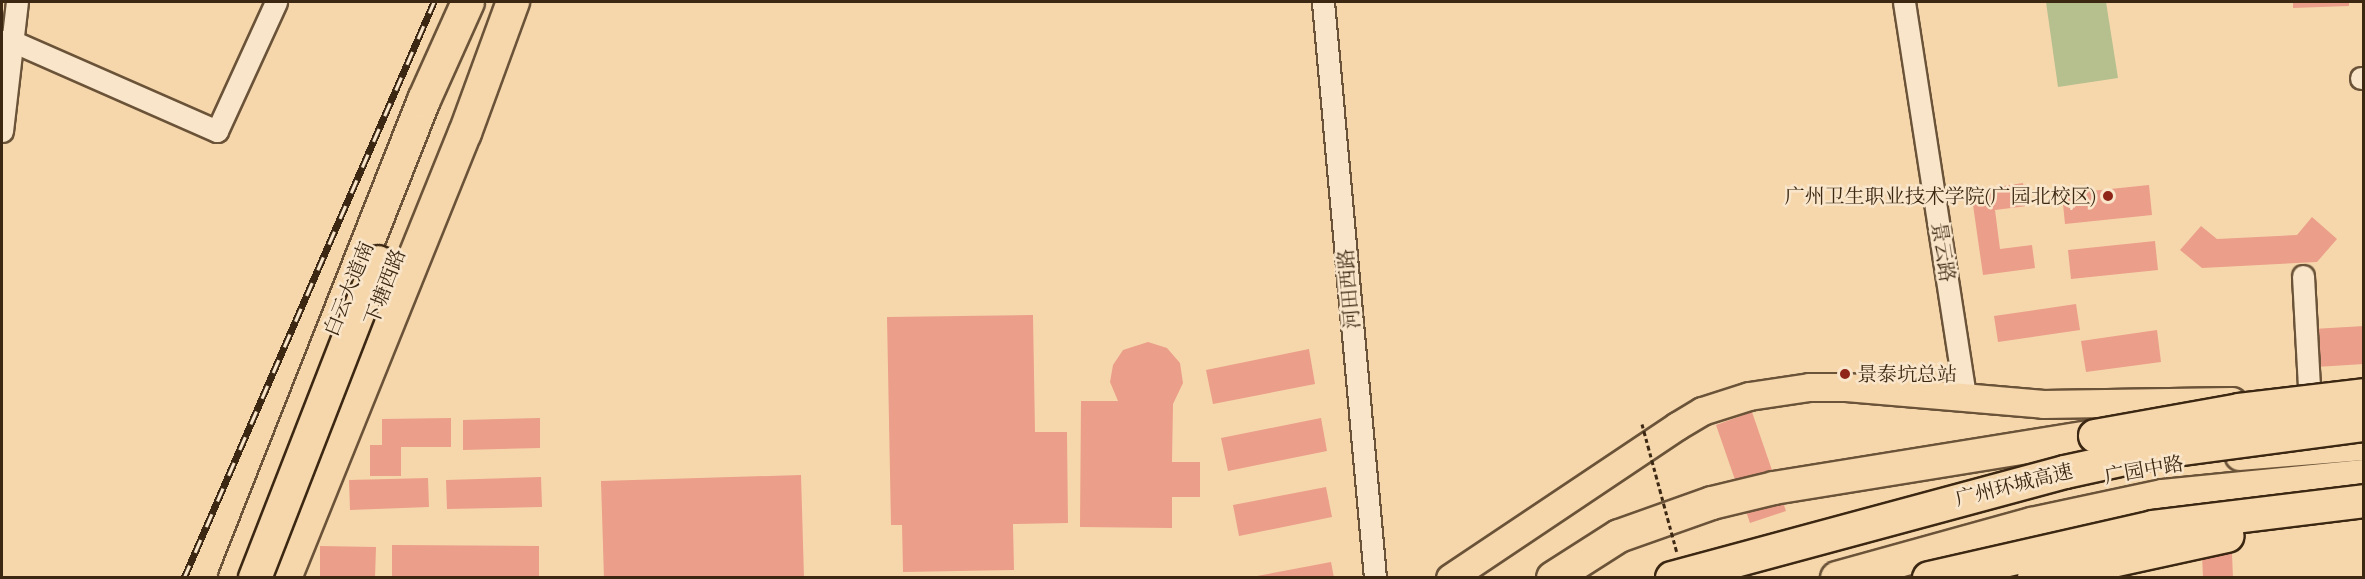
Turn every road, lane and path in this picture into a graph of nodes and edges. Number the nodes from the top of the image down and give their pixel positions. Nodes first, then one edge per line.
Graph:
1 (17, 2) edge
2 (276, 2) edge
3 (468, 2) edge
4 (478, 2) edge
5 (508, 2) edge
6 (513, 2) edge
7 (1323, 2) edge
8 (1904, 2) edge
9 (7, 41) edge
10 (2, 130) edge
11 (385, 265) junction
12 (2303, 276) dead end
13 (2364, 395) edge
14 (1965, 396) junction
15 (2310, 404) junction
16 (1642, 424) dead end
17 (2357, 424) edge
18 (2364, 446) edge
19 (2364, 476) edge
20 (2364, 483) edge
21 (2163, 496) junction
22 (2364, 501) edge
23 (1980, 505) junction
24 (2364, 510) edge
25 (2324, 513) junction
26 (2245, 523) junction
27 (2032, 524) junction
28 (1675, 567) edge
29 (2040, 571) edge
30 (235, 578) edge
31 (255, 578) edge
32 (273, 578) edge
33 (285, 578) edge
34 (1375, 578) edge
35 (1450, 578) edge
36 (1553, 578) edge
37 (1720, 578) edge
38 (1837, 578) edge
39 (1929, 578) edge
40 (1963, 578) edge

1 - 9 street
2 - 9 street
3 - 30 highway, 白云大道南
4 - 11 highway, 下塘西路
5 - 11 highway, 下塘西路
6 - 33 highway
7 - 34 street, 河田西路
8 - 14 street, 景云路
9 - 10 street
11 - 31 highway, 下塘西路, bridge
11 - 32 highway, 下塘西路
12 - 15 street
13 - 36 highway, bridge
14 - 15 main road
14 - 35 main road
15 - 17 main road
16 - 28 path, bridge
17 - 23 highway
17 - 28 highway, 广州环城高速, bridge
18 - 23 main road, 广园中路
19 - 21 highway, 广园中路
20 - 25 main road
21 - 26 main road
21 - 27 highway, 广园中路
22 - 39 highway, bridge
23 - 37 highway, 广园中路
24 - 25 main road
24 - 29 highway, bridge
25 - 26 main road
26 - 29 main road
27 - 29 street
27 - 38 highway, 广园中路
29 - 40 main road

